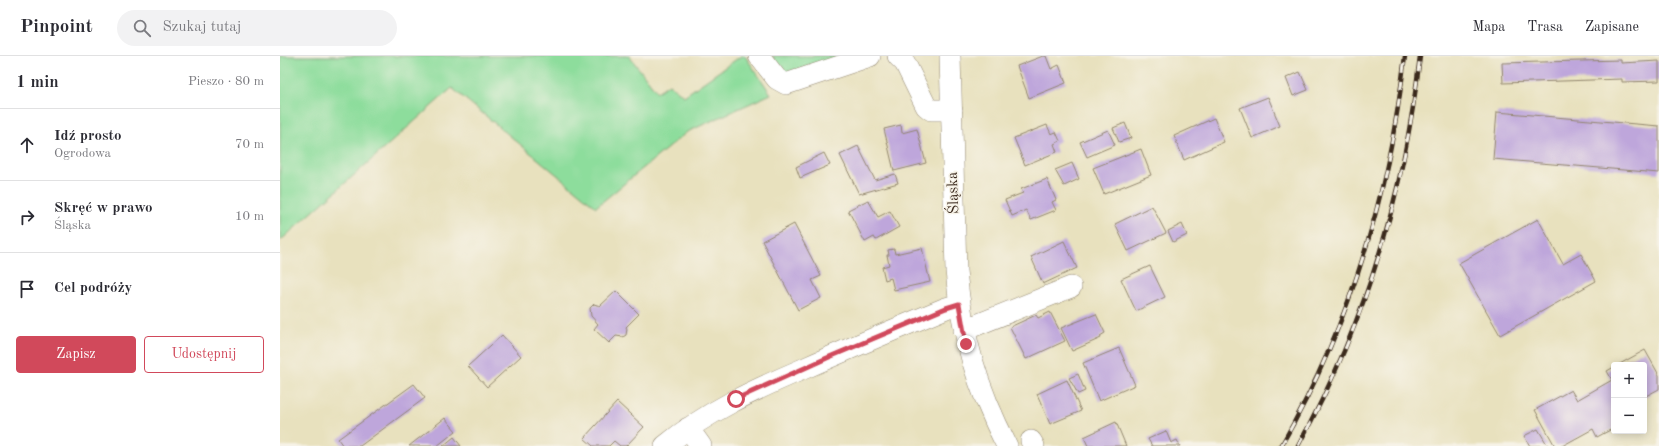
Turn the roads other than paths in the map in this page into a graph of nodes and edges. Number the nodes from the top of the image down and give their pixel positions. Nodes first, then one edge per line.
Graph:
1 (759, 56) edge
2 (870, 56) edge
3 (898, 56) edge
4 (950, 56) edge
5 (952, 110) junction
6 (1071, 287) dead end
7 (959, 304) junction
8 (964, 330) junction
9 (688, 428) junction
10 (665, 446) edge
11 (701, 446) edge
12 (1007, 446) edge

1 - 2 street
3 - 5 street
4 - 5 street, Śląska
5 - 7 street, Śląska
6 - 8 street
7 - 8 street, Śląska
7 - 9 street
8 - 12 street, Śląska
9 - 10 street
9 - 11 street

